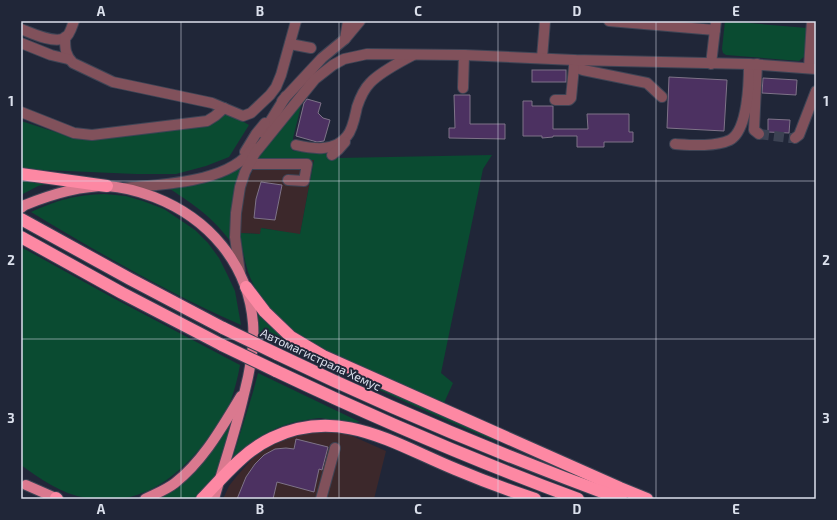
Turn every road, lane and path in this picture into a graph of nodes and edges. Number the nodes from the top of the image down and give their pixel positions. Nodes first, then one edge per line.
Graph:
1 (74, 21) edge
2 (296, 21) edge
3 (348, 21) edge
4 (360, 21) edge
5 (545, 21) edge
6 (609, 21) edge
7 (812, 21) edge
8 (715, 25) edge
9 (21, 28) edge
10 (65, 37) junction
11 (345, 39) junction
12 (21, 43) edge
13 (290, 44) junction
14 (311, 48) dead end
15 (413, 55) junction
16 (464, 55) junction
17 (542, 58) junction
18 (68, 59) junction
19 (574, 63) junction
20 (711, 64) junction
21 (753, 64) junction
22 (812, 68) edge
23 (463, 88) dead end
24 (816, 91) edge
25 (662, 97) dead end
26 (555, 100) dead end
27 (224, 108) junction
28 (21, 112) edge
29 (759, 134) dead end
30 (348, 135) junction
31 (795, 138) dead end
32 (675, 144) dead end
33 (296, 145) dead end
34 (332, 154) dead end
35 (249, 164) junction
36 (21, 174) edge
37 (288, 180) dead end
38 (107, 186) junction
39 (124, 188) junction
40 (22, 207) edge
41 (21, 219) edge
42 (23, 238) edge
43 (240, 273) junction
44 (246, 287) junction
45 (246, 388) junction
46 (335, 448) dead end
47 (219, 481) junction
48 (24, 483) edge
49 (54, 499) edge
50 (145, 499) edge
51 (202, 499) edge
52 (214, 499) edge
53 (321, 499) edge
54 (535, 499) edge
55 (578, 499) edge
56 (620, 499) edge
57 (647, 499) edge

1 - 10 street
2 - 13 street
3 - 11 street
4 - 11 street
5 - 17 street
6 - 8 street
7 - 22 street
8 - 20 street
9 - 10 street
10 - 18 street
11 - 39 street
12 - 18 street
13 - 14 street
13 - 27 street
15 - 16 street
15 - 30 street
15 - 35 street
16 - 17 street
16 - 23 street
17 - 19 street
18 - 27 street
19 - 20 street
19 - 25 street
19 - 26 street
20 - 21 street
21 - 22 street
21 - 29 street
21 - 32 street
24 - 31 street
27 - 28 street
30 - 33 street
30 - 34 street
35 - 37 street
35 - 43 street
36 - 38 highway
38 - 39 main road
38 - 40 main road
39 - 43 main road
41 - 56 highway, Автомагистрала Хемус, bridge
42 - 55 highway, bridge
43 - 44 main road
44 - 45 main road
44 - 57 highway
45 - 47 main road
45 - 50 main road
46 - 53 street
47 - 51 highway
47 - 52 main road
47 - 54 highway
48 - 49 main road

